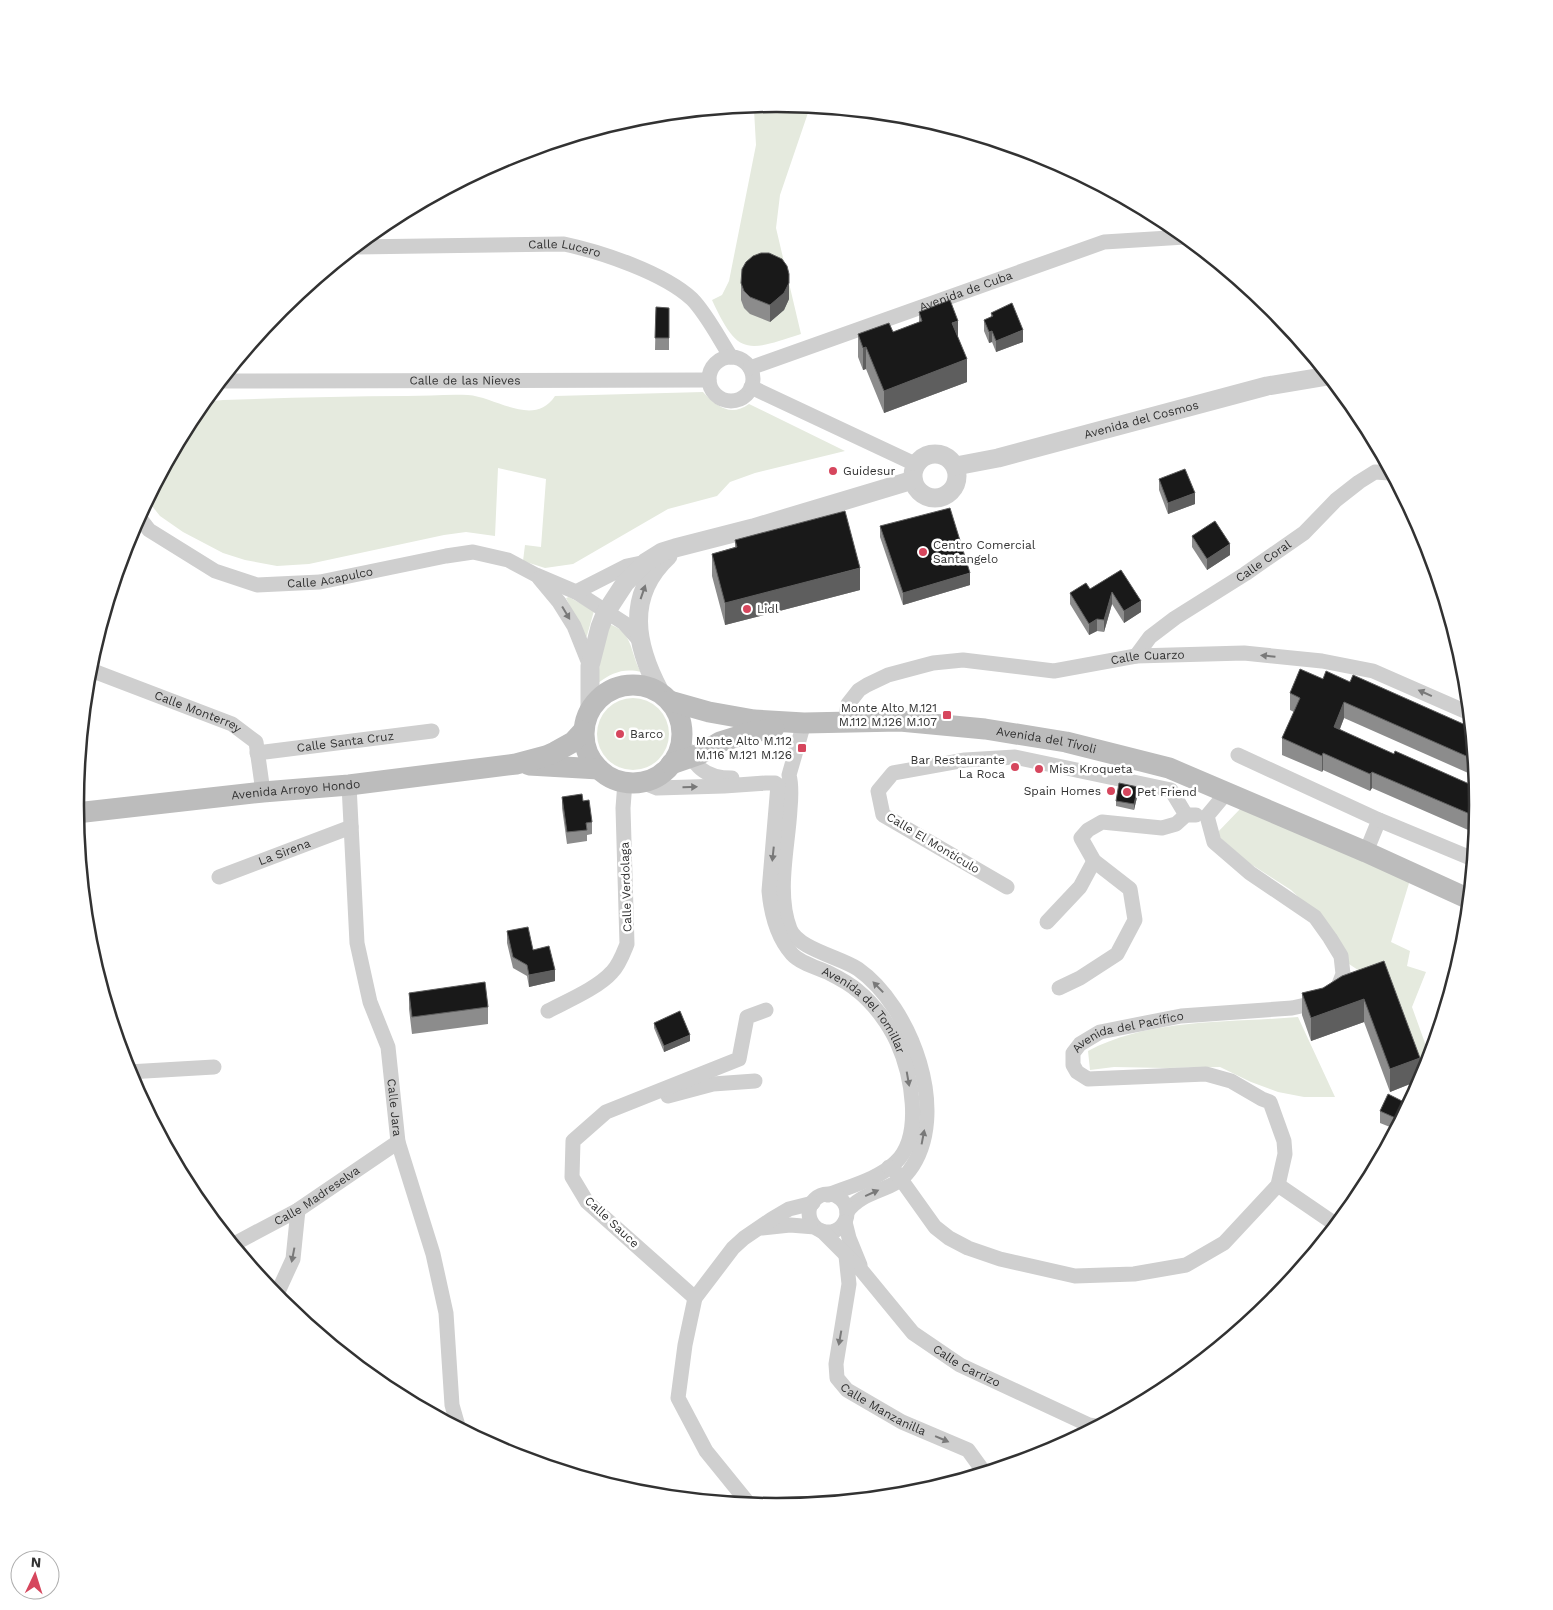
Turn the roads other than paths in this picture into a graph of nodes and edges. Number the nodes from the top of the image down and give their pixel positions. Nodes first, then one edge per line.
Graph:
1 (1173, 238) edge
2 (367, 247) edge
3 (731, 357) junction
4 (750, 368) junction
5 (1321, 377) edge
6 (709, 380) junction
7 (229, 381) edge
8 (751, 387) junction
9 (956, 466) junction
10 (915, 473) junction
11 (1383, 473) edge
12 (144, 523) edge
13 (694, 545) junction
14 (646, 562) junction
15 (536, 575) junction
16 (576, 592) junction
17 (606, 612) junction
18 (640, 640) junction
19 (1136, 656) junction
20 (590, 666) junction
21 (97, 672) edge
22 (665, 696) junction
23 (590, 708) junction
24 (1462, 710) edge
25 (845, 721) junction
26 (804, 723) junction
27 (432, 730) dead end
28 (583, 731) junction
29 (258, 753) junction
30 (681, 755) junction
31 (1238, 755) dead end
32 (516, 764) junction
33 (598, 769) junction
34 (789, 775) junction
35 (634, 782) junction
36 (349, 785) junction
37 (263, 792) junction
38 (1227, 792) junction
39 (84, 811) edge
40 (1186, 815) junction
41 (1207, 816) junction
42 (1379, 820) junction
43 (351, 827) junction
44 (1366, 852) junction
45 (1467, 857) edge
46 (1094, 861) junction
47 (219, 877) dead end
48 (1007, 887) dead end
49 (1463, 896) edge
50 (1047, 922) dead end
51 (1059, 988) dead end
52 (766, 1010) dead end
53 (548, 1011) dead end
54 (214, 1067) dead end
55 (137, 1071) edge
56 (755, 1081) dead end
57 (606, 1112) junction
58 (398, 1142) junction
59 (889, 1168) junction
60 (901, 1179) junction
61 (1278, 1185) junction
62 (828, 1194) junction
63 (813, 1203) junction
64 (298, 1210) junction
65 (846, 1217) junction
66 (1330, 1221) edge
67 (760, 1228) junction
68 (819, 1229) junction
69 (239, 1241) edge
70 (846, 1256) junction
71 (862, 1271) junction
72 (280, 1287) edge
73 (877, 1289) junction
74 (695, 1298) junction
75 (847, 1302) junction
76 (456, 1419) edge
77 (1087, 1424) edge
78 (980, 1467) edge
79 (743, 1497) edge

1 - 4 street, Avenida de Cuba
2 - 3 street, Calle Lucero
3 - 4 street
3 - 6 street
4 - 8 street
5 - 9 street, Avenida del Cosmos
6 - 7 street, Calle de las Nieves
6 - 8 street
8 - 10 street
9 - 10 street
9 - 10 street
10 - 13 street
11 - 19 street, Calle Coral
12 - 15 street, Calle Acapulco
13 - 14 street
18 -> 13 street
14 - 16 street
14 - 17 street
15 - 16 street, Calle Acapulco
15 -> 20 street
16 - 17 street, Calle Acapulco
17 - 18 street, Calle Acapulco
17 - 20 street
18 - 22 street
24 -> 19 street, Calle Cuarzo
19 - 25 street, Calle Cuarzo
20 - 23 street
21 - 29 street, Calle Monterrey
22 - 23 main road
22 - 26 main road, Avenida del Tívoli
22 - 30 main road
23 - 28 main road
25 - 26 main road, Avenida del Tívoli
25 - 38 main road, Avenida del Tívoli
26 - 30 main road, Avenida del Tívoli
26 - 34 street
27 - 29 street, Calle Santa Cruz
28 - 32 main road, Avenida Arroyo Hondo
28 - 33 main road
29 - 37 street, Calle Monterrey
30 - 34 street
30 - 35 main road
31 - 42 street
32 - 33 main road, Avenida Arroyo Hondo
32 - 36 main road, Avenida Arroyo Hondo
33 - 35 main road
60 -> 34 street
35 - 53 street, Calle Verdolaga
35 -> 59 street, Avenida del Tomillar
36 - 37 main road, Avenida Arroyo Hondo
36 - 43 street, Calle Jara
37 - 39 main road, Avenida Arroyo Hondo
38 - 41 street
38 - 44 main road, Avenida del Tívoli
40 - 41 street
40 - 46 street
40 - 48 street, Calle El Montículo
41 - 61 street, Avenida del Pacífico
42 - 44 street
42 - 45 street
43 - 47 street, La Sirena
43 - 58 street, Calle Jara
44 - 49 main road, Avenida del Tívoli
46 - 50 street
46 - 51 street
52 - 57 street, Calle Sauce
54 - 55 street
56 - 57 street, Calle Sauce
57 - 74 street, Calle Sauce
58 - 64 street, Calle Madreselva
58 - 76 street, Calle Jara
59 - 60 street
59 - 62 street, Avenida del Tomillar
60 - 61 street
65 -> 60 street
61 - 66 street
62 - 63 street
62 - 65 street
63 - 67 street
63 - 68 street
64 - 69 street, Calle Madreselva
64 -> 72 street
65 - 68 street
65 - 71 street
67 - 68 street
67 - 74 street
68 - 70 street
70 - 71 street
70 - 75 street, Calle Manzanilla
71 - 73 street, Calle Carrizo
73 - 75 street
73 - 77 street, Calle Carrizo
74 - 79 street
75 -> 78 street, Calle Manzanilla

